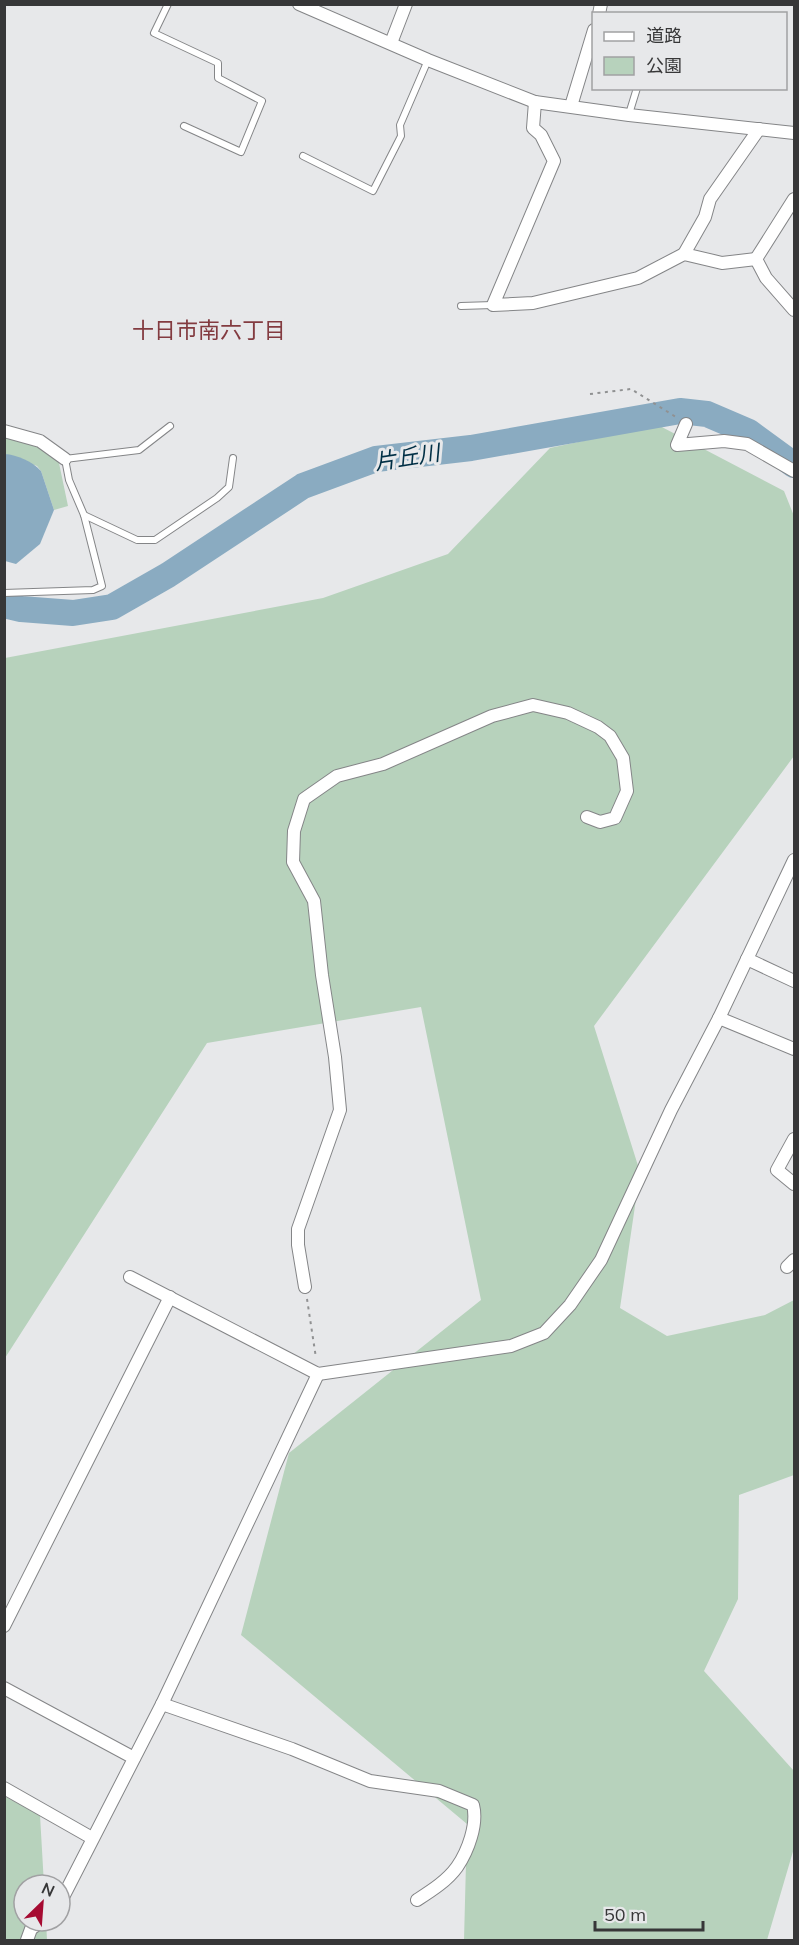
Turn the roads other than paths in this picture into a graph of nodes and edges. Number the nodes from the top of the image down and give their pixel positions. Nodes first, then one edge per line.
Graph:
1 (168, 4) edge
2 (299, 4) edge
3 (406, 4) edge
4 (592, 37) edge
5 (391, 44) junction
6 (428, 60) junction
7 (636, 90) edge
8 (534, 102) junction
9 (571, 106) junction
10 (629, 115) junction
11 (184, 126) dead end
12 (759, 129) junction
13 (795, 133) edge
14 (303, 156) dead end
15 (794, 203) edge
16 (684, 254) junction
17 (756, 259) junction
18 (493, 305) junction
19 (460, 306) dead end
20 (795, 310) edge
21 (686, 424) road end
22 (170, 426) dead end
23 (4, 431) edge
24 (233, 458) dead end
25 (64, 459) junction
26 (795, 471) edge
27 (84, 515) junction
28 (4, 593) edge
29 (587, 817) dead end
30 (795, 860) edge
31 (747, 959) junction
32 (795, 981) edge
33 (719, 1018) junction
34 (795, 1049) edge
35 (795, 1139) edge
36 (795, 1184) edge
37 (130, 1277) dead end
38 (305, 1287) road end
39 (170, 1297) junction
40 (318, 1374) junction
41 (4, 1626) edge
42 (4, 1688) edge
43 (162, 1704) junction
44 (134, 1758) junction
45 (4, 1788) edge
46 (92, 1838) junction
47 (72, 1879) edge
48 (417, 1900) dead end

1 - 11 lane
2 - 5 street
3 - 5 street
4 - 9 street
5 - 6 street
6 - 8 street
6 - 14 lane
7 - 10 lane
8 - 9 street
8 - 18 street
9 - 10 street
10 - 12 street
12 - 13 street
12 - 16 street
15 - 17 street
16 - 17 street
16 - 18 street
17 - 20 street
18 - 19 lane
21 - 26 street
22 - 25 lane
23 - 25 street
24 - 27 lane
25 - 27 lane
27 - 28 lane
29 - 38 street
30 - 31 street
31 - 32 street
31 - 33 street
33 - 34 street
33 - 40 street
35 - 36 street
37 - 39 street
39 - 40 street
39 - 41 street
40 - 43 street
42 - 44 street
43 - 44 street
43 - 48 street
44 - 46 street
45 - 46 street
46 - 47 street

